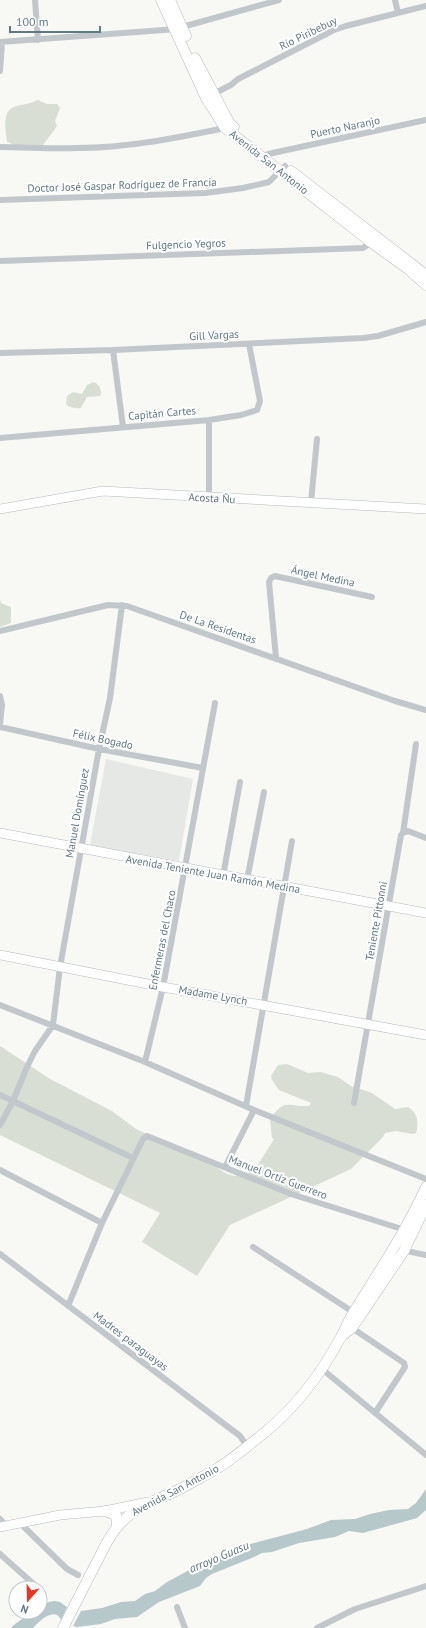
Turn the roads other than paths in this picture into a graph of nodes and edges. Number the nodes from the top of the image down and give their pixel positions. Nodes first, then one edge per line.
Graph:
1 (35, 0) edge
2 (161, 0) edge
3 (170, 0) edge
4 (279, 0) edge
5 (395, 0) edge
6 (426, 6) edge
7 (398, 13) junction
8 (178, 27) junction
9 (38, 40) junction
10 (1, 42) edge
11 (0, 72) edge
12 (210, 96) junction
13 (426, 120) edge
14 (225, 128) junction
15 (0, 147) edge
16 (268, 154) junction
17 (282, 169) junction
18 (0, 200) edge
19 (375, 240) junction
20 (0, 261) edge
21 (426, 275) edge
22 (426, 285) edge
23 (426, 322) edge
24 (249, 344) junction
25 (113, 350) junction
26 (0, 352) edge
27 (209, 420) junction
28 (123, 427) junction
29 (0, 438) edge
30 (317, 439) dead end
31 (209, 498) junction
32 (311, 502) junction
33 (0, 509) edge
34 (426, 509) edge
35 (372, 597) dead end
36 (122, 605) junction
37 (0, 631) edge
38 (276, 658) junction
39 (0, 696) edge
40 (215, 704) dead end
41 (426, 710) edge
42 (0, 725) edge
43 (416, 744) dead end
44 (99, 749) junction
45 (203, 768) junction
46 (240, 782) dead end
47 (264, 792) dead end
48 (0, 833) edge
49 (403, 833) junction
50 (426, 838) edge
51 (292, 841) dead end
52 (80, 849) junction
53 (186, 869) junction
54 (223, 876) junction
55 (247, 880) junction
56 (285, 887) junction
57 (389, 906) junction
58 (426, 913) edge
59 (0, 955) edge
60 (60, 966) junction
61 (163, 987) junction
62 (264, 1004) junction
63 (0, 1005) edge
64 (368, 1024) junction
65 (53, 1026) junction
66 (426, 1035) edge
67 (145, 1062) junction
68 (0, 1095) edge
69 (13, 1101) junction
70 (354, 1102) dead end
71 (246, 1106) junction
72 (254, 1110) junction
73 (0, 1125) edge
74 (133, 1158) junction
75 (225, 1167) junction
76 (0, 1170) edge
77 (426, 1179) edge
78 (426, 1187) edge
79 (426, 1205) edge
80 (102, 1223) junction
81 (405, 1230) junction
82 (253, 1247) dead end
83 (399, 1249) junction
84 (0, 1254) edge
85 (426, 1255) edge
86 (68, 1306) junction
87 (354, 1312) junction
88 (352, 1328) junction
89 (342, 1336) junction
90 (322, 1369) junction
91 (375, 1413) junction
92 (247, 1446) junction
93 (426, 1455) edge
94 (150, 1501) junction
95 (105, 1511) junction
96 (20, 1522) junction
97 (2, 1524) edge
98 (117, 1526) junction
99 (0, 1554) edge
100 (78, 1575) dead end
101 (29, 1580) edge
102 (426, 1586) edge
103 (177, 1607) dead end
104 (64, 1627) edge
105 (185, 1628) edge
106 (317, 1628) edge

1 - 9 street
2 - 8 main road, Avenida San Antonio
3 - 8 main road, Avenida San Antonio
4 - 8 street
5 - 7 street
6 - 7 street, Río Piribebuy
7 - 12 street, Río Piribebuy
8 - 9 street
8 - 12 main road, Avenida San Antonio
9 - 10 street
10 - 11 street
12 - 14 main road, Avenida San Antonio
12 - 16 main road, Avenida San Antonio
13 - 16 street, Puerto Naranjo
14 - 15 street
14 - 17 main road, Avenida San Antonio
16 - 17 main road, Avenida San Antonio
17 - 18 street, Doctor José Gaspar Rodríguez de Francia
17 - 19 main road, Avenida San Antonio
19 - 20 street, Fulgencio Yegros
19 - 21 main road, Avenida San Antonio
19 - 22 main road, Avenida San Antonio
23 - 24 street, Gill Vargas
24 - 25 street, Gill Vargas
24 - 27 street, Capitán Cartes
25 - 26 street, Gill Vargas
25 - 28 street
27 - 28 street, Capitán Cartes
27 - 31 street
28 - 29 street, Capitán Cartes
30 - 32 street
31 - 32 street, Acosta Ñu
31 - 33 street, Acosta Ñu
32 - 34 street, Acosta Ñu
35 - 38 street, Ángel Medina
36 - 37 street, De La Residentas
36 - 38 street, De La Residentas
36 - 44 street, Manuel Domínguez
38 - 41 street, De La Residentas
39 - 42 street
40 - 45 street, Enfermeras del Chaco
42 - 44 street, Félix Bogado
43 - 49 street, Teniente Pittonni
44 - 45 street, Félix Bogado
44 - 52 street, Manuel Domínguez
45 - 53 street, Enfermeras del Chaco
46 - 54 street
47 - 55 street
48 - 52 street, Avenida Teniente Juan Ramón Medina
49 - 50 street
49 - 57 street, Teniente Pittonni
51 - 56 street
52 - 53 street, Avenida Teniente Juan Ramón Medina
52 - 60 street, Manuel Domínguez
53 - 54 street, Avenida Teniente Juan Ramón Medina
53 - 61 street, Enfermeras del Chaco
54 - 55 street, Avenida Teniente Juan Ramón Medina
55 - 56 street, Avenida Teniente Juan Ramón Medina
56 - 57 street, Avenida Teniente Juan Ramón Medina
56 - 62 street
57 - 58 street, Avenida Teniente Juan Ramón Medina
57 - 64 street, Teniente Pittonni
59 - 60 street, Madame Lynch
60 - 61 street, Madame Lynch
60 - 65 street, Manuel Domínguez
61 - 62 street, Madame Lynch
61 - 67 street, Enfermeras del Chaco
62 - 64 street, Madame Lynch
62 - 71 street
63 - 65 street
64 - 66 street, Madame Lynch
64 - 70 street, Teniente Pittonni
65 - 67 street
65 - 69 street
67 - 71 street
68 - 69 street
69 - 73 street
69 - 74 street
71 - 72 street
72 - 75 street
72 - 77 street
74 - 75 street, Manuel Ortíz Guerrero
74 - 80 street
75 - 81 street, Manuel Ortíz Guerrero
76 - 80 street
78 - 81 main road, Avenida San Antonio
79 - 83 main road, Avenida San Antonio
80 - 86 street
81 - 83 main road, Avenida San Antonio
82 - 87 street
83 - 85 street
83 - 87 main road, Avenida San Antonio
83 - 88 main road, Avenida San Antonio
84 - 86 street, Madres paraguayas
86 - 92 street, Madres paraguayas
87 - 89 main road, Avenida San Antonio
88 - 89 main road, Avenida San Antonio
88 - 91 street
89 - 90 main road, Avenida San Antonio
90 - 91 street
90 - 92 main road, Avenida San Antonio
91 - 93 street
92 - 94 main road, Avenida San Antonio
94 - 95 street
94 - 98 main road, Avenida San Antonio
95 - 96 street
95 - 98 main road
96 - 97 street
96 - 100 street
98 - 104 main road, Avenida San Antonio
99 - 101 street
102 - 106 street
103 - 105 street

